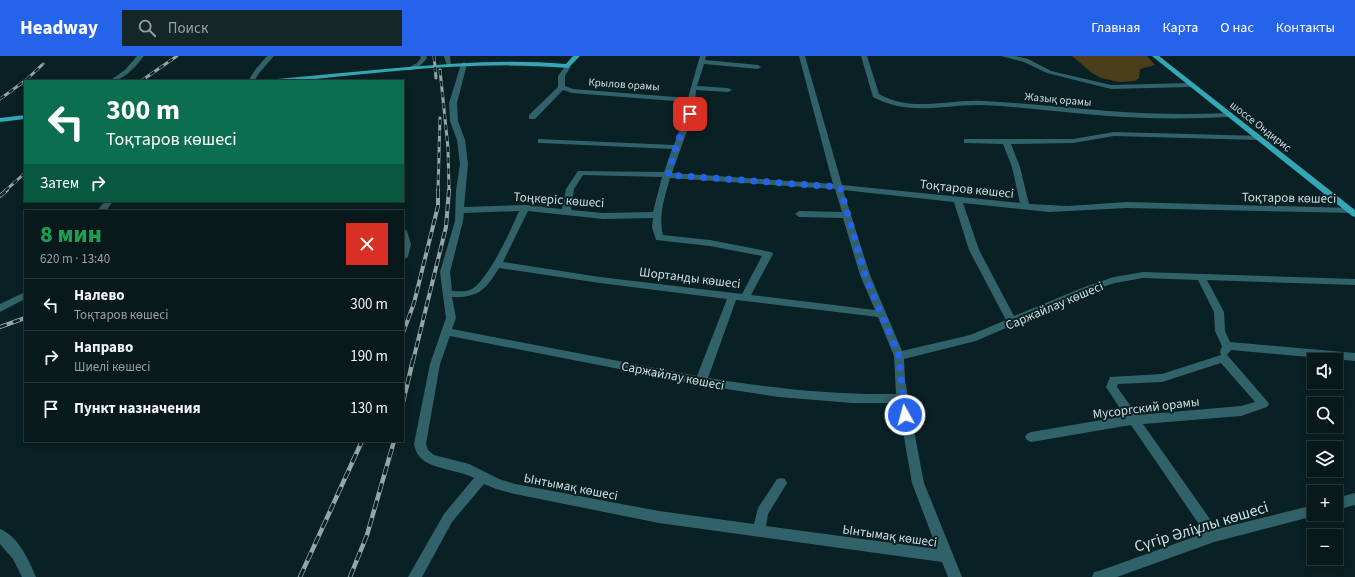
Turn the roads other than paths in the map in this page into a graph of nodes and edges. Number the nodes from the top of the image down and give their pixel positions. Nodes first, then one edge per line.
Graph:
1 (142, 56) edge
2 (272, 56) edge
3 (423, 56) edge
4 (447, 56) edge
5 (577, 56) edge
6 (802, 56) edge
7 (864, 56) edge
8 (1004, 56) edge
9 (1155, 56) edge
10 (702, 59) edge
11 (464, 64) junction
12 (449, 65) junction
13 (733, 65) junction
14 (568, 66) junction
15 (758, 67) dead end
16 (410, 69) junction
17 (730, 74) dead end
18 (114, 80) edge
19 (251, 80) edge
20 (286, 80) edge
21 (561, 84) junction
22 (1190, 85) junction
23 (695, 88) junction
24 (728, 90) dead end
25 (691, 100) junction
26 (1229, 115) junction
27 (24, 117) edge
28 (532, 117) dead end
29 (0, 120) edge
30 (1258, 138) junction
31 (541, 141) dead end
32 (967, 141) dead end
33 (1006, 142) junction
34 (676, 147) junction
35 (668, 175) junction
36 (840, 187) junction
37 (958, 200) junction
38 (108, 202) edge
39 (1025, 207) junction
40 (525, 208) junction
41 (102, 210) edge
42 (460, 210) junction
43 (566, 212) junction
44 (1353, 212) edge
45 (799, 214) dead end
46 (656, 215) junction
47 (848, 216) junction
48 (404, 235) edge
49 (404, 253) edge
50 (496, 264) junction
51 (1201, 277) junction
52 (1355, 282) edge
53 (447, 294) junction
54 (733, 295) junction
55 (24, 296) edge
56 (745, 297) junction
57 (0, 308) edge
58 (880, 314) junction
59 (1012, 322) junction
60 (446, 331) junction
61 (1226, 346) junction
62 (899, 356) junction
63 (1355, 357) edge
64 (1223, 358) junction
65 (701, 381) junction
66 (903, 398) junction
67 (1132, 420) junction
68 (1031, 437) dead end
69 (483, 476) junction
70 (781, 482) dead end
71 (1355, 499) edge
72 (1343, 502) edge
73 (1307, 513) edge
74 (759, 531) junction
75 (0, 535) edge
76 (1214, 536) junction
77 (946, 556) junction
78 (29, 577) edge
79 (415, 577) edge
80 (955, 577) edge
81 (1099, 577) edge

1 - 18 street
2 - 19 street
3 - 16 street
4 - 12 street
5 - 14 main road
6 - 36 street
7 - 26 street, Жазық орамы
8 - 22 street
9 - 22 main road, шоссе Ондирис
10 - 13 street
10 - 23 street
11 - 12 main road
11 - 14 main road
11 - 42 street, Ынтымақ көшесі
12 - 16 main road
13 - 15 street
13 - 17 street
14 - 21 street
16 - 20 main road
21 - 25 street, Крылов орамы
21 - 28 street
22 - 26 main road, шоссе Ондирис
23 - 24 street
23 - 25 street
25 - 34 street
26 - 30 main road, шоссе Ондирис
27 - 29 main road
30 - 33 street
30 - 44 main road, шоссе Ондирис
31 - 34 street
32 - 33 street
33 - 39 street
34 - 35 street
35 - 36 street, Тоқтаров көшесі
35 - 43 street, Тоқтаров көшесі
35 - 46 street
36 - 37 street, Тоқтаров көшесі
36 - 47 street
37 - 39 street, Тоқтаров көшесі
37 - 59 street
38 - 41 street
39 - 44 street, Тоқтаров көшесі
40 - 42 street, Тоңкерiс көшесі
40 - 43 street, Тоңкерiс көшесі
40 - 50 street
42 - 53 street, Ынтымақ көшесі
43 - 46 street, Тоңкерiс көшесі
45 - 47 street
46 - 56 street
47 - 58 street
48 - 49 street
50 - 53 street
50 - 54 street, Шортанды көшесі
51 - 52 street, Саржайлау көшесі
51 - 59 street, Саржайлау көшесі
51 - 61 street
53 - 60 street, Ынтымақ көшесі
54 - 56 street, Шортанды көшесі
54 - 65 street
55 - 57 street
56 - 58 street, Шортанды көшесі
58 - 62 street
59 - 62 street, Саржайлау көшесі
60 - 65 street, Саржайлау көшесі
60 - 69 street, Ынтымақ көшесі
61 - 63 street
61 - 64 street
62 - 66 street
64 - 67 street
64 - 67 street, Мусоргский орамы
65 - 66 street, Саржайлау көшесі
66 - 77 street
67 - 68 street, Мусоргский орамы
67 - 76 street
69 - 74 street, Ынтымақ көшесі
69 - 79 street
70 - 74 street
71 - 72 street
73 - 76 street, Сүгір Әліұлы көшесі
74 - 77 street, Ынтымақ көшесі
75 - 78 street
76 - 81 street, Сүгір Әліұлы көшесі
77 - 80 street

